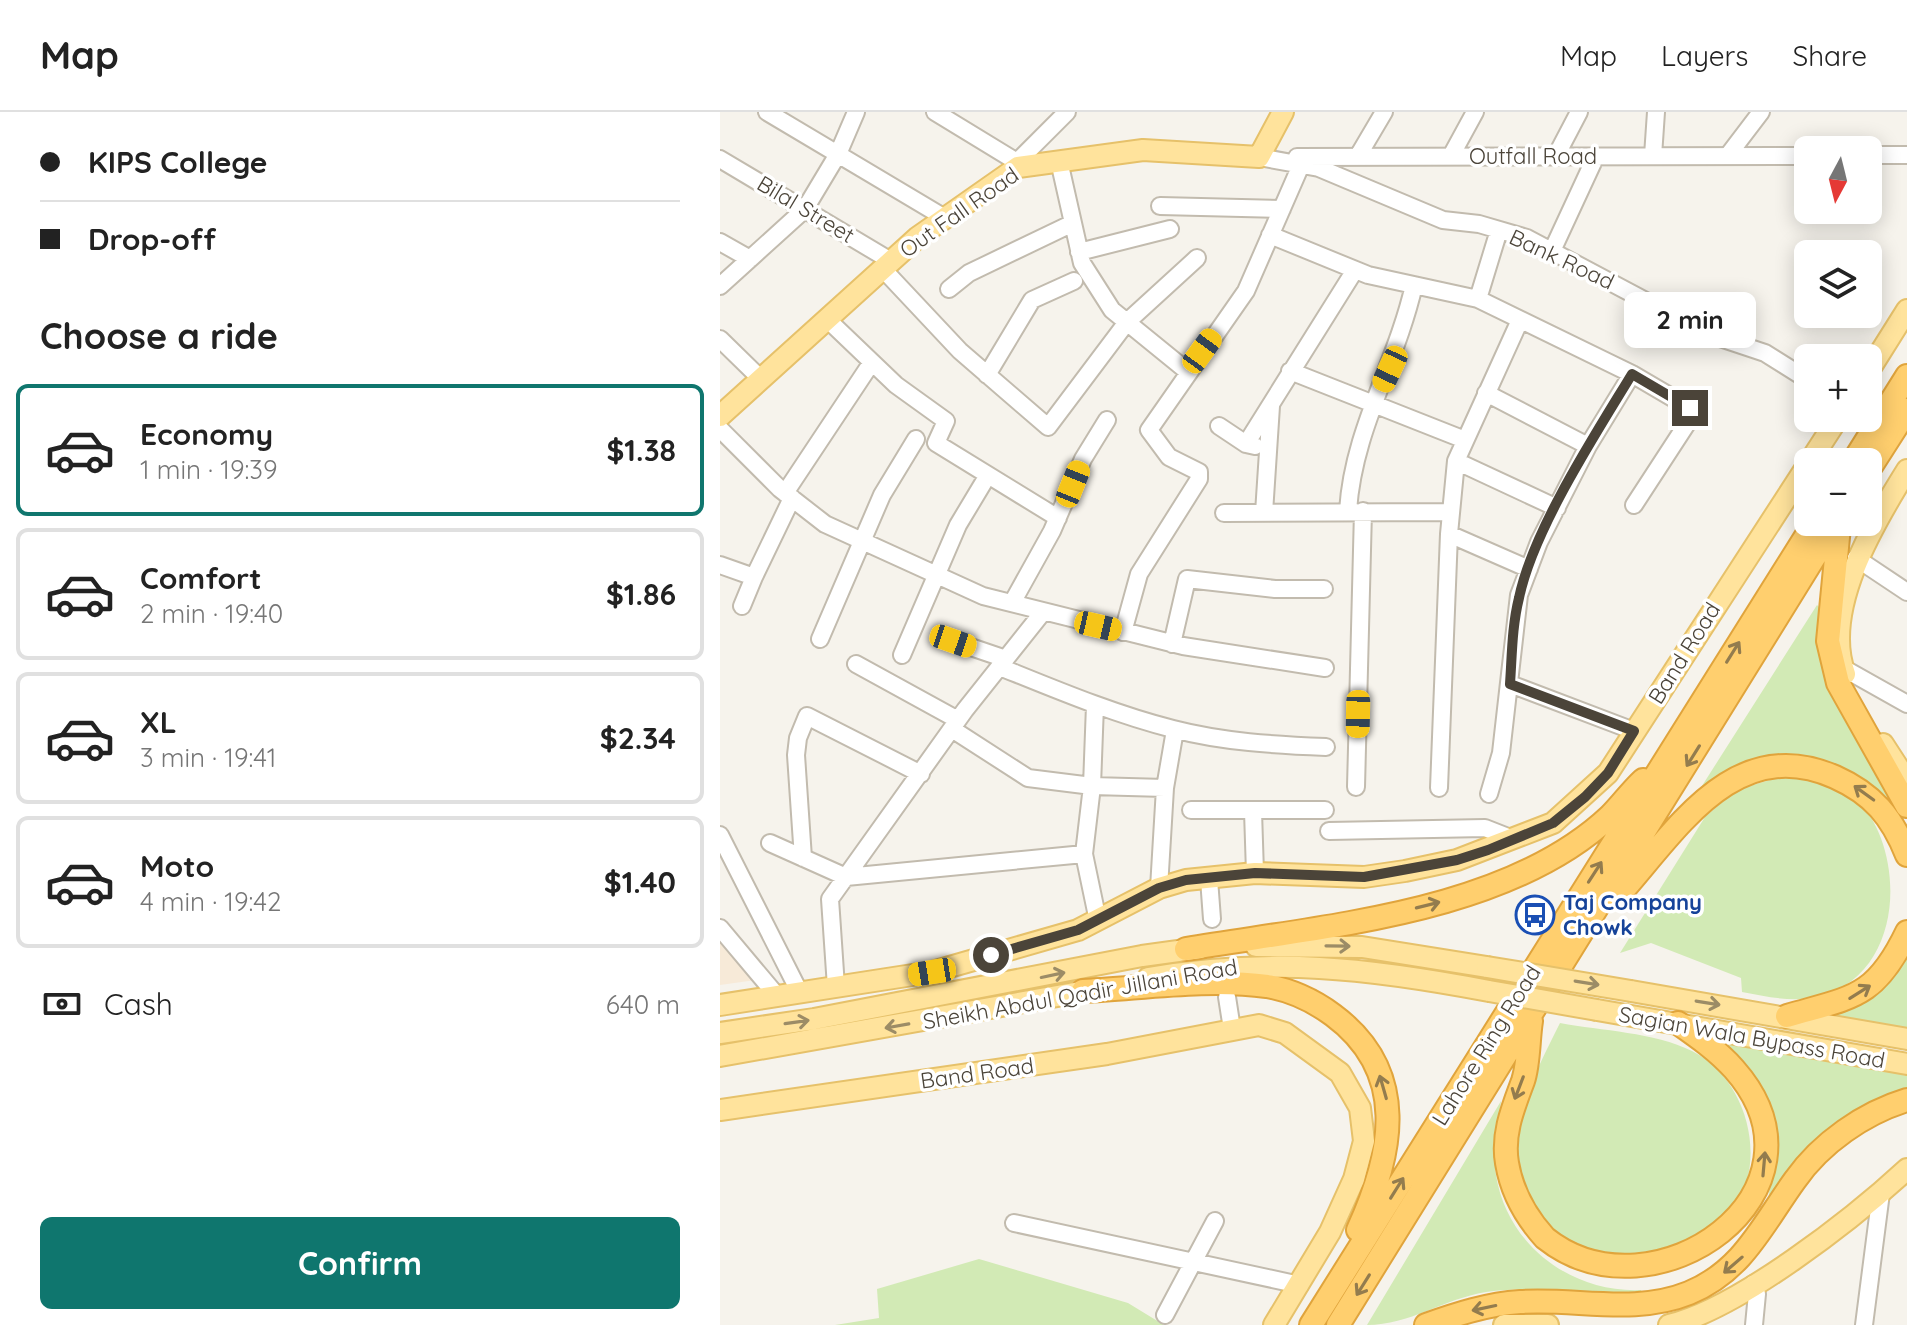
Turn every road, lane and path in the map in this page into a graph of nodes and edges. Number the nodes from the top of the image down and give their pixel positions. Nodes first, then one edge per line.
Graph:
1 (767, 112) edge
2 (856, 112) edge
3 (935, 112) edge
4 (1067, 112) edge
5 (1283, 112) edge
6 (1384, 112) edge
7 (1475, 112) edge
8 (1579, 112) edge
9 (1656, 112) edge
10 (1761, 112) edge
11 (838, 154) junction
12 (1729, 154) junction
13 (1882, 155) edge
14 (1907, 155) edge
15 (1358, 156) junction
16 (1451, 156) junction
17 (1556, 156) junction
18 (1596, 156) junction
19 (1653, 156) junction
20 (1794, 156) edge
21 (1259, 157) junction
22 (720, 159) edge
23 (1059, 161) junction
24 (1017, 164) junction
25 (1301, 165) junction
26 (1160, 206) dead end
27 (805, 209) junction
28 (1282, 209) junction
29 (945, 218) junction
30 (1071, 224) junction
31 (1170, 229) dead end
32 (1499, 230) junction
33 (1270, 235) junction
34 (720, 242) edge
35 (1552, 251) junction
36 (1079, 252) junction
37 (1197, 258) dead end
38 (750, 259) junction
39 (887, 264) junction
40 (1355, 270) junction
41 (1074, 281) dead end
42 (1414, 285) junction
43 (720, 286) edge
44 (949, 289) dead end
45 (1478, 299) junction
46 (1907, 310) edge
47 (827, 319) junction
48 (1520, 320) junction
49 (1127, 322) junction
50 (720, 339) edge
51 (1882, 350) edge
52 (872, 362) junction
53 (1187, 371) junction
54 (1290, 371) junction
55 (1794, 371) edge
56 (1632, 374) junction
57 (987, 375) junction
58 (1907, 376) edge
59 (761, 379) junction
60 (1486, 393) junction
61 (1271, 403) junction
62 (1374, 403) junction
63 (1907, 410) edge
64 (720, 416) edge
65 (1107, 420) dead end
66 (1219, 426) dead end
67 (720, 429) edge
68 (1829, 432) edge
69 (916, 439) dead end
70 (1465, 440) junction
71 (1246, 444) junction
72 (1588, 446) junction
73 (1268, 448) junction
74 (1862, 448) edge
75 (1882, 449) edge
76 (1456, 461) junction
77 (1907, 471) edge
78 (988, 475) junction
79 (788, 496) junction
80 (1634, 505) dead end
81 (1557, 508) junction
82 (1356, 511) junction
83 (1451, 512) junction
84 (1224, 513) dead end
85 (1264, 513) junction
86 (1058, 518) junction
87 (1449, 534) junction
88 (1806, 536) edge
89 (1829, 536) edge
90 (1837, 536) edge
91 (862, 542) junction
92 (1856, 558) junction
93 (720, 565) edge
94 (1529, 569) junction
95 (938, 576) junction
96 (754, 577) junction
97 (1324, 589) dead end
98 (1907, 592) edge
99 (1012, 603) junction
100 (742, 606) dead end
101 (1043, 612) junction
102 (1123, 632) junction
103 (820, 639) dead end
104 (953, 641) dead end
105 (1172, 644) junction
106 (902, 655) dead end
107 (1003, 663) junction
108 (856, 664) dead end
109 (1325, 668) dead end
110 (1843, 668) junction
111 (1510, 684) junction
112 (1907, 704) edge
113 (1095, 705) junction
114 (955, 725) junction
115 (1175, 730) junction
116 (1634, 731) junction
117 (1326, 747) dead end
118 (1671, 753) junction
119 (921, 774) junction
120 (1907, 781) edge
121 (1092, 786) junction
122 (1356, 787) dead end
123 (1165, 788) junction
124 (1439, 788) dead end
125 (1489, 794) dead end
126 (1907, 806) edge
127 (1191, 810) dead end
128 (1325, 810) dead end
129 (1253, 811) junction
130 (1329, 831) dead end
131 (720, 835) edge
132 (1513, 839) junction
133 (770, 843) dead end
134 (1084, 854) junction
135 (1907, 855) edge
136 (803, 858) junction
137 (1255, 873) junction
138 (846, 877) junction
139 (1209, 879) junction
140 (1159, 888) junction
141 (1212, 919) dead end
142 (1098, 921) junction
143 (720, 928) edge
144 (1907, 932) edge
145 (1574, 944) junction
146 (1186, 949) junction
147 (836, 987) junction
148 (1083, 991) junction
149 (1631, 991) joint
150 (800, 993) junction
151 (778, 997) junction
152 (1227, 997) dead end
153 (720, 1005) edge
154 (1597, 1010) joint
155 (1532, 1012) junction
156 (1787, 1016) junction
157 (1678, 1023) junction
158 (1232, 1029) junction
159 (720, 1033) edge
160 (1907, 1039) edge
161 (720, 1056) edge
162 (1907, 1064) edge
163 (1907, 1100) edge
164 (720, 1110) edge
165 (1907, 1169) edge
166 (1881, 1193) junction
167 (1215, 1221) dead end
168 (1014, 1223) dead end
169 (1191, 1263) junction
170 (1753, 1284) junction
171 (1300, 1285) junction
172 (1331, 1294) junction
173 (1165, 1315) dead end
174 (1274, 1325) edge
175 (1311, 1325) edge
176 (1338, 1325) edge
177 (1426, 1325) edge
178 (1504, 1325) edge
179 (1548, 1325) edge
180 (1669, 1325) edge
181 (1754, 1325) edge
182 (1864, 1325) edge

1 - 11 street
2 - 11 street
3 - 24 street
4 - 24 street
5 - 21 main road
6 - 15 street
7 - 16 street
8 - 17 street
9 - 19 street
10 - 12 street
11 - 27 street
11 - 29 street
12 - 19 street, Outfall Road
12 - 20 street, Outfall Road
13 - 14 street
15 - 16 street, Outfall Road
15 - 21 street, Outfall Road
16 - 17 street, Outfall Road
17 - 18 street, Outfall Road
18 - 19 street, Outfall Road
18 - 35 street
21 - 23 main road, Out Fall Road
21 - 25 street, Bank Road
22 - 27 street, Bilal Street
23 - 24 main road, Out Fall Road
23 - 30 street
24 - 29 main road, Out Fall Road
25 - 28 street
25 - 32 street, Bank Road
26 - 28 street
27 - 38 street
27 - 39 street, Bilal Street
28 - 33 street
29 - 39 main road, Out Fall Road
30 - 36 street
30 - 44 street
31 - 36 street
32 - 35 street, Bank Road
32 - 45 street
33 - 40 street
33 - 53 street
34 - 38 street
35 - 55 street, Bank Road
36 - 49 street
37 - 49 street
38 - 43 street
39 - 47 main road, Out Fall Road
39 - 57 street, Bilal Street
40 - 42 street
40 - 54 street
41 - 57 street
42 - 45 street
42 - 62 street
45 - 48 street
46 - 51 main road
47 - 52 street
47 - 59 main road, Out Fall Road
48 - 56 street
48 - 60 street
49 - 53 street
49 - 57 street, Bilal Street
50 - 59 street
52 - 78 street
52 - 79 street
53 - 102 street
54 - 61 street
54 - 62 street
56 - 72 street
56 - 80 street
58 - 74 highway
59 - 64 main road, Out Fall Road
60 - 70 street
60 - 72 street
61 - 71 street
61 - 73 street
62 - 70 street
62 - 82 street
63 - 75 highway
65 - 86 street
66 - 71 street
67 - 79 street
68 - 116 main road, Band Road
69 - 91 street
70 - 76 street
71 - 73 street
72 - 81 street
73 - 85 street
76 - 81 street
76 - 83 street
77 - 92 main road
78 - 86 street
78 - 95 street
79 - 91 street
79 - 96 street
81 - 94 street
82 - 83 street
82 - 85 street
82 - 122 street
83 - 87 street
84 - 85 street
86 - 99 street
87 - 94 street
87 - 124 street
118 -> 88 highway, Lahore Ring Road
89 -> 145 highway, Lahore Ring Road
90 - 126 highway
91 - 95 street
91 - 103 street
92 - 98 street
92 - 110 main road
93 - 96 street
94 - 111 street
95 - 99 street
95 - 106 street
96 - 100 street
97 - 105 street
99 - 101 street
101 - 102 street
101 - 107 street
102 - 105 street
104 - 107 street
105 - 109 street
107 - 113 street
107 - 114 street
108 - 114 street
110 - 112 street
110 - 120 main road
111 - 116 street
111 - 125 street
113 - 115 street
113 - 121 street
114 - 119 street
114 - 121 street
115 - 117 street
115 - 123 street
116 - 132 main road, Band Road
146 -> 118 highway
172 -> 118 highway, Lahore Ring Road, bridge
119 - 136 street
119 - 138 street
121 - 123 street
121 - 134 street
123 - 140 street
127 - 129 street
128 - 129 street
129 - 137 street
130 - 132 street
131 - 150 street
132 - 137 main road, Band Road
133 - 136 street
134 - 138 street
134 - 142 street
135 -> 145 highway
136 - 138 street
137 - 139 main road, Band Road
138 - 147 street
139 - 140 main road, Band Road
139 - 141 street
140 - 142 main road, Band Road
142 - 147 main road, Band Road
143 - 151 street
156 -> 144 highway
145 - 155 highway, Lahore Ring Road, bridge
146 -> 149 main road, Sheikh Abdul Qadir Jillani Road, bridge
159 -> 146 main road, Sheikh Abdul Qadir Jillani Road
147 - 150 main road, Band Road
148 - 154 main road, Sheikh Abdul Qadir Jillani Road, bridge
148 -> 161 main road, Sheikh Abdul Qadir Jillani Road
172 -> 148 highway
149 -> 156 main road, Sagian Wala Bypass Road
150 - 151 main road, Band Road
151 - 153 main road, Band Road
152 - 158 street
154 - 157 main road, Sagian Wala Bypass Road
155 -> 157 highway
155 -> 176 highway, Lahore Ring Road
156 - 160 main road, Sagian Wala Bypass Road
157 - 162 main road, Sagian Wala Bypass Road
158 - 164 main road, Band Road
158 - 171 main road, Band Road
163 -> 177 highway
165 - 166 main road
166 - 170 main road
166 - 182 street
167 - 169 street
168 - 169 street
169 - 171 street
169 - 173 street
170 - 180 main road
170 - 181 street
171 - 174 main road, Band Road
172 - 175 highway, Lahore Ring Road
178 - 179 main road

